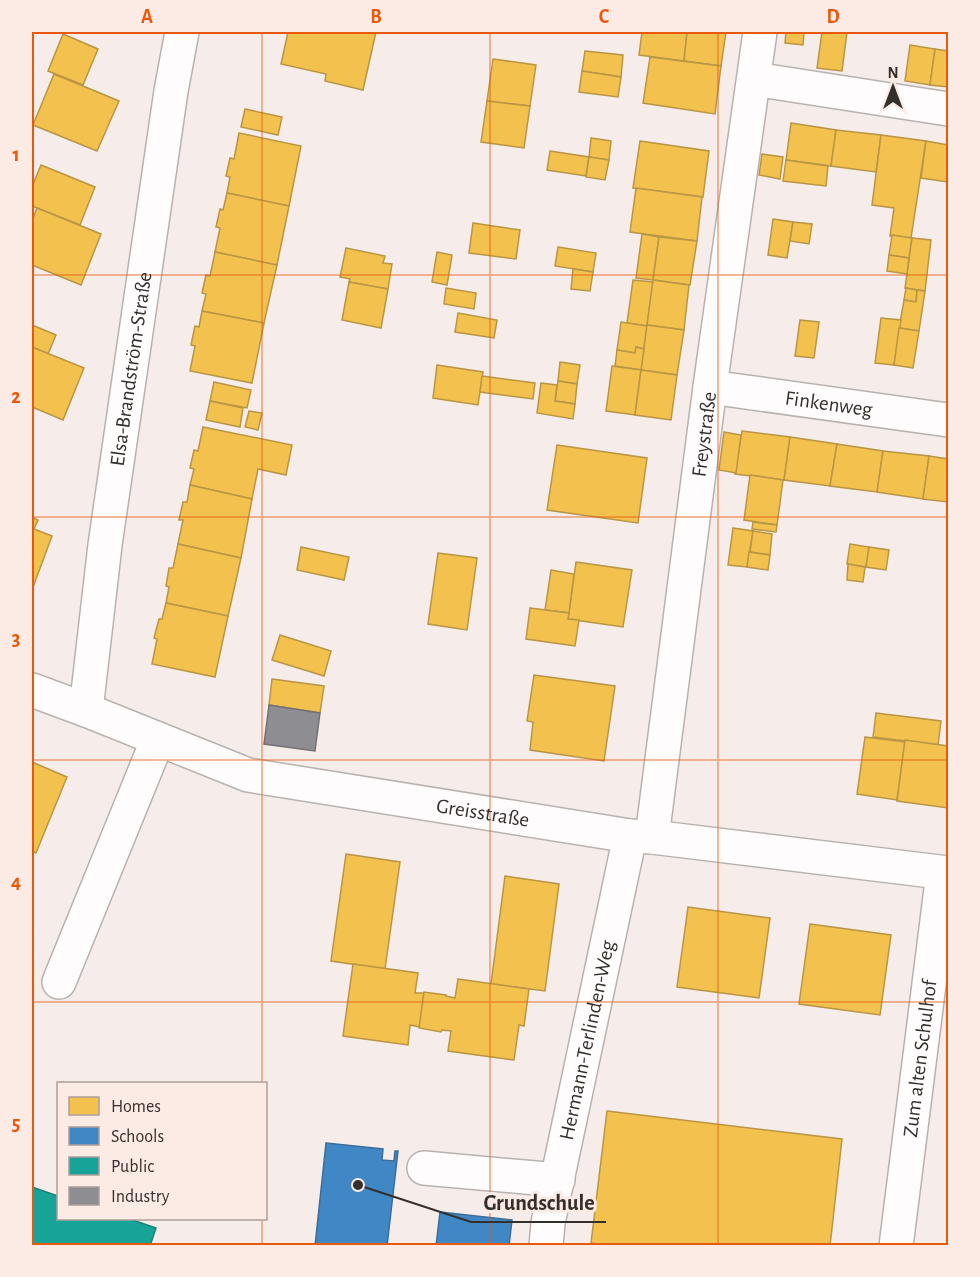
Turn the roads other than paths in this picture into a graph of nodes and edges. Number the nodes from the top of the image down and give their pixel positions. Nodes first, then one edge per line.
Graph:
1 (182, 32) edge
2 (760, 32) edge
3 (753, 79) junction
4 (948, 109) edge
5 (710, 387) junction
6 (948, 420) edge
7 (32, 690) edge
8 (86, 710) junction
9 (158, 739) junction
10 (641, 836) junction
11 (946, 873) edge
12 (59, 982) dead end
13 (424, 1168) dead end
14 (558, 1180) junction
15 (546, 1245) edge
16 (896, 1245) edge

1 - 8 street, Elsa-Brandström-Straße
2 - 3 street, Freystraße
3 - 4 street
3 - 5 street, Freystraße
5 - 6 street, Finkenweg
5 - 10 street, Freystraße
7 - 8 street, Greisstraße
8 - 9 street, Greisstraße
9 - 10 street, Greisstraße
9 - 12 street
10 - 11 street, Greisstraße
10 - 14 street, Hermann-Terlinden-Weg
11 - 16 street, Zum alten Schulhof
13 - 14 street
14 - 15 street, Hermann-Terlinden-Weg

